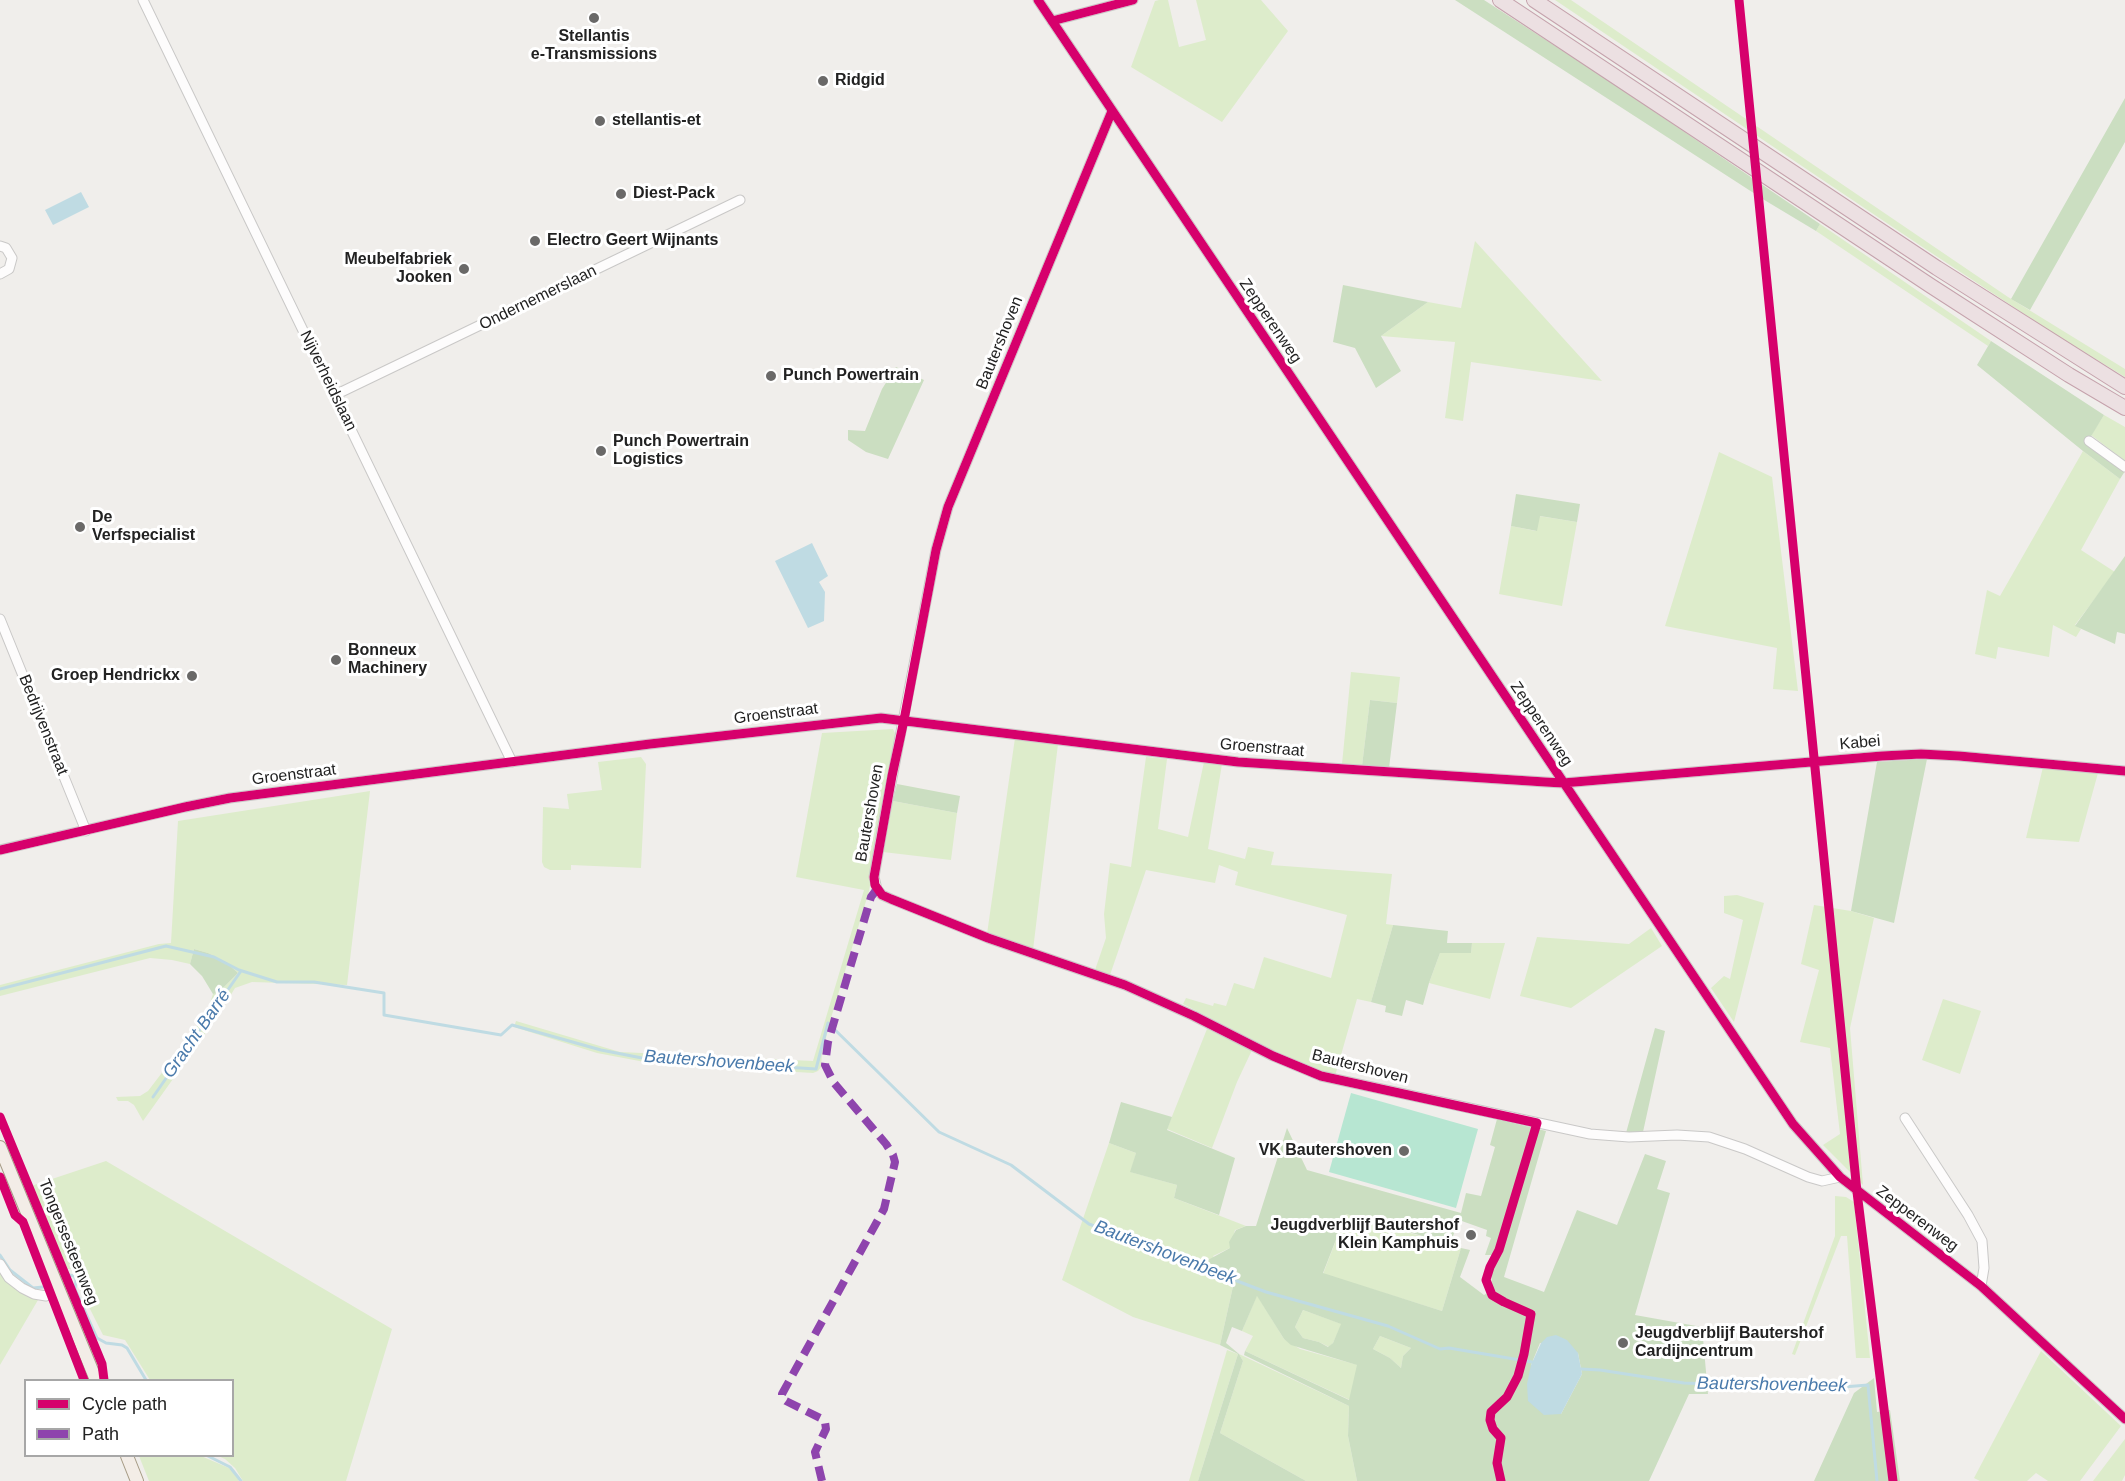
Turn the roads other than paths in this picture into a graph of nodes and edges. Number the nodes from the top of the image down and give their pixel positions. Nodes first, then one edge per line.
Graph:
1 (143, 0) edge
2 (1038, 0) edge
3 (1133, 0) edge
4 (1500, 0) edge
5 (1534, 0) edge
6 (1052, 21) junction
7 (1112, 111) junction
8 (740, 200) dead end
9 (0, 246) edge
10 (0, 274) edge
11 (2125, 387) edge
12 (335, 395) junction
13 (2125, 408) edge
14 (2089, 441) dead end
15 (2125, 467) edge
16 (0, 619) edge
17 (904, 720) junction
18 (512, 762) junction
19 (2125, 771) edge
20 (1563, 783) junction
21 (86, 831) junction
22 (0, 850) edge
23 (1905, 1118) dead end
24 (0, 1147) edge
25 (1840, 1177) junction
26 (0, 1264) edge
27 (1981, 1286) junction
28 (59, 1292) junction
29 (96, 1379) edge
30 (2125, 1419) edge
31 (128, 1457) edge
32 (137, 1481) edge

1 - 12 street, Nijverheidslaan
2 - 6 street, Zepperenweg
3 - 6 street
4 - 13 highway
5 - 11 highway
6 - 7 street, Zepperenweg
7 - 17 street, Bautershoven
7 - 20 street, Zepperenweg
8 - 12 street, Ondernemerslaan
9 - 10 street
12 - 18 street, Nijverheidslaan
14 - 15 street
16 - 21 street, Bedrijvenstraat
17 - 18 street, Groenstraat
17 - 20 street, Groenstraat
17 - 25 street, Bautershoven
18 - 21 street, Groenstraat
19 - 20 street, Kabei
20 - 25 street, Zepperenweg
21 - 22 street, Groenstraat
23 - 27 street, Zepperenweg
24 - 28 main road, Tongersesteenweg
25 - 27 street, Zepperenweg
26 - 28 street
27 - 30 street, Zepperenweg
28 - 29 main road, Tongersesteenweg
31 - 32 main road

